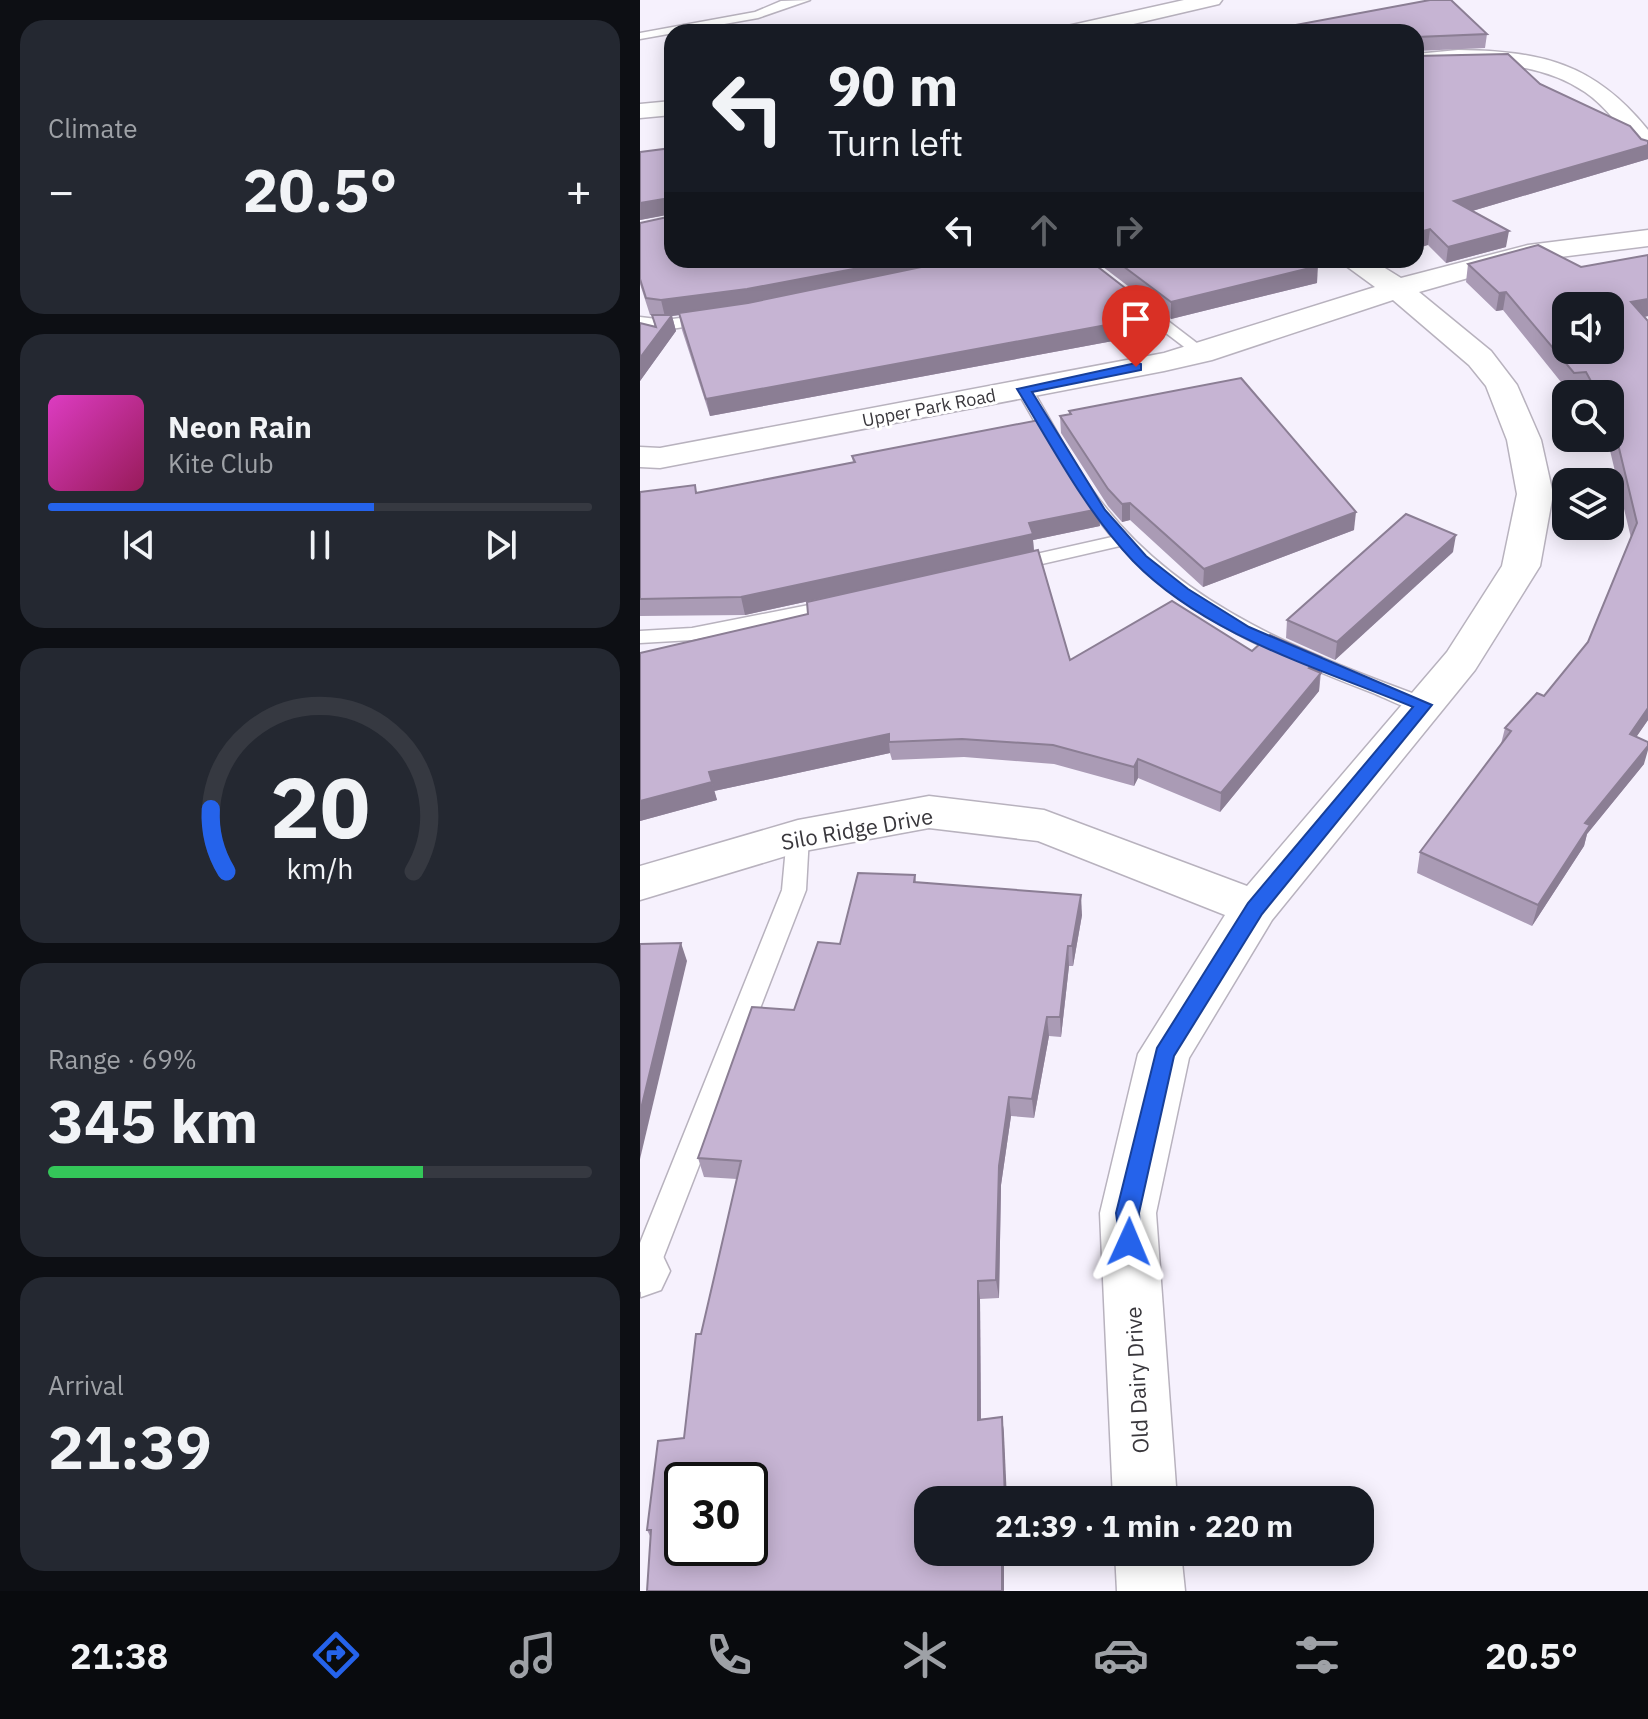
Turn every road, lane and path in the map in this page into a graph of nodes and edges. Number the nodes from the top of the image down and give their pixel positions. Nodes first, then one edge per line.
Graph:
1 (805, 0) edge
2 (1208, 0) edge
3 (707, 24) edge
4 (1105, 24) edge
5 (664, 32) edge
6 (640, 36) edge
7 (1424, 60) edge
8 (664, 109) edge
9 (640, 111) edge
10 (1648, 147) edge
11 (1648, 238) edge
12 (1365, 268) edge
13 (1117, 289) edge
14 (1398, 289) junction
15 (723, 317) edge
16 (640, 322) edge
17 (1201, 353) junction
18 (1024, 389) junction
19 (640, 457) edge
20 (1124, 540) junction
21 (987, 571) edge
22 (851, 602) edge
23 (640, 637) edge
24 (1424, 705) junction
25 (798, 836) junction
26 (640, 883) edge
27 (1255, 908) junction
28 (640, 1274) edge
29 (1144, 1486) edge
30 (1149, 1566) edge
31 (1151, 1591) edge

1 - 3 lane
2 - 4 street
5 - 6 lane
7 - 10 street
8 - 9 street
11 - 14 street, Upper Park Road
12 - 14 street, Old Dairy Drive
13 - 17 lane
14 - 17 street, Upper Park Road
14 - 24 street, Old Dairy Drive
15 - 16 lane
17 - 18 street, Upper Park Road
18 - 19 street, Upper Park Road
18 - 20 lane
20 - 21 lane
20 - 24 lane
22 - 23 lane
24 - 27 street, Old Dairy Drive
25 - 26 street, Silo Ridge Drive
25 - 27 street, Silo Ridge Drive
25 - 28 lane
27 - 29 street, Old Dairy Drive
30 - 31 street

